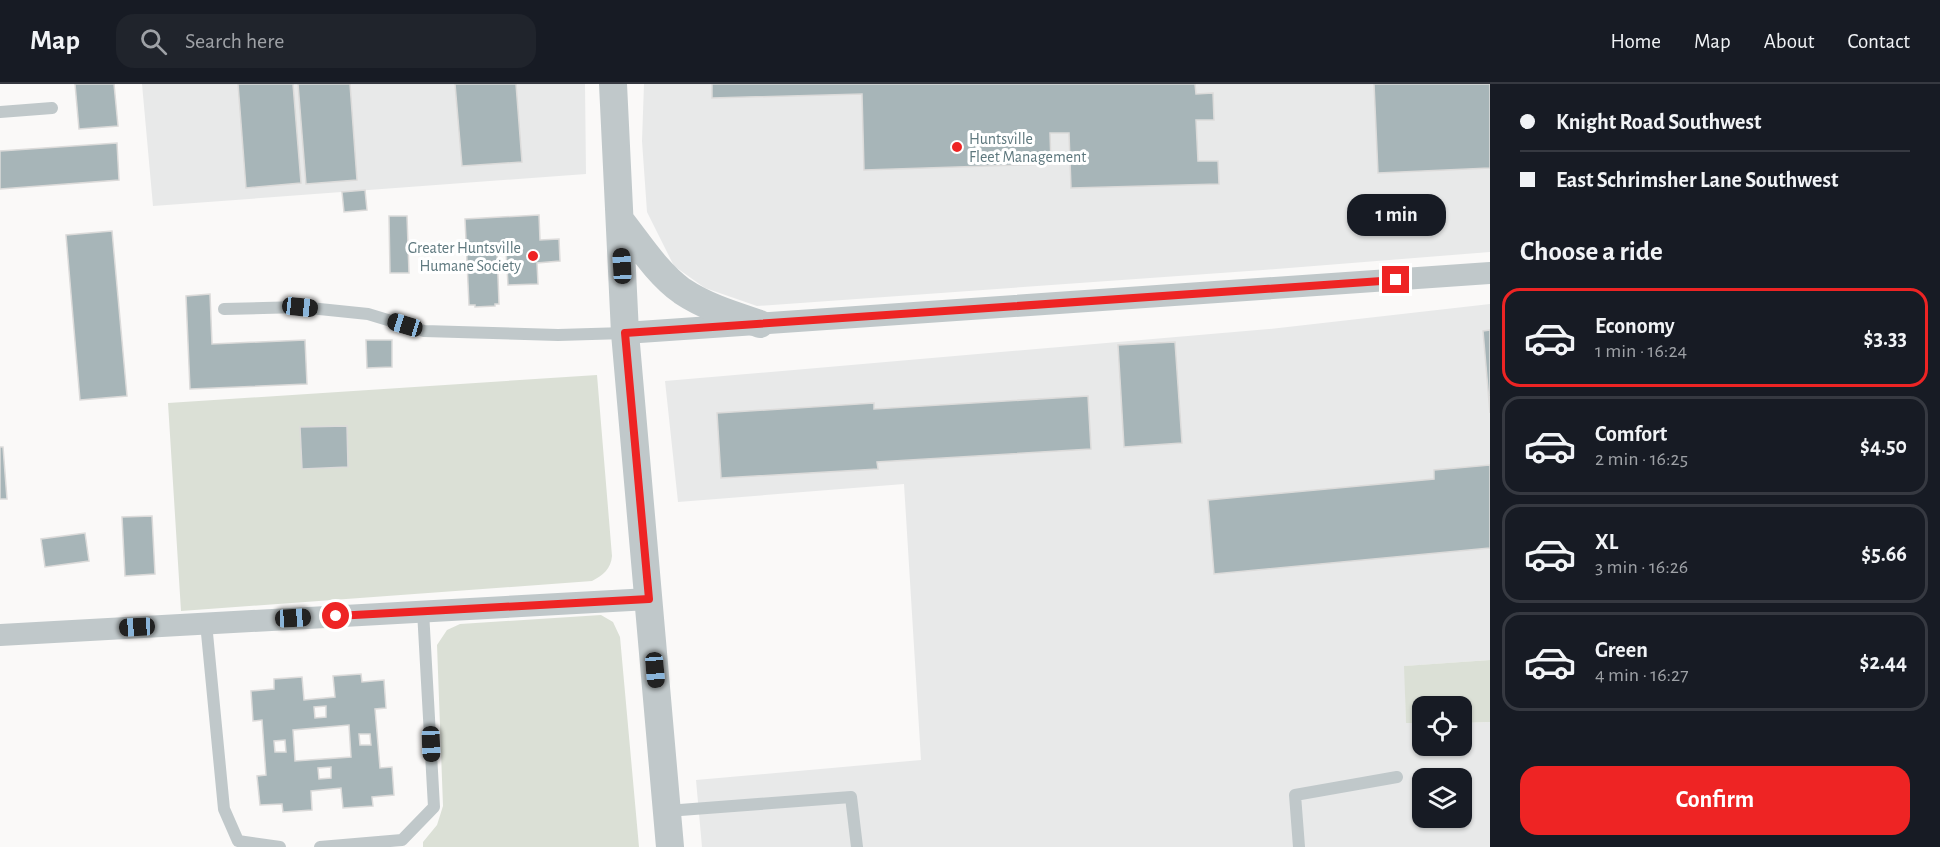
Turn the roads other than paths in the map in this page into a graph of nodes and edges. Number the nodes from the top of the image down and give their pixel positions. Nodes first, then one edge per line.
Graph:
1 (613, 84) edge
2 (52, 108) dead end
3 (0, 112) edge
4 (620, 220) junction
5 (1490, 273) edge
6 (225, 309) dead end
7 (760, 324) junction
8 (625, 333) junction
9 (649, 599) junction
10 (423, 611) junction
11 (206, 623) junction
12 (0, 635) edge
13 (1397, 777) dead end
14 (667, 812) junction
15 (280, 847) edge
16 (320, 847) edge
17 (670, 847) edge
18 (856, 847) edge
19 (1299, 847) edge

1 - 4 street
2 - 3 lane
4 - 7 street
4 - 8 street
5 - 7 street
6 - 8 lane
7 - 8 street
8 - 9 street
9 - 10 street
9 - 14 street
10 - 11 street
10 - 16 lane
11 - 12 street
11 - 15 lane
13 - 19 lane
14 - 17 street
14 - 18 lane

